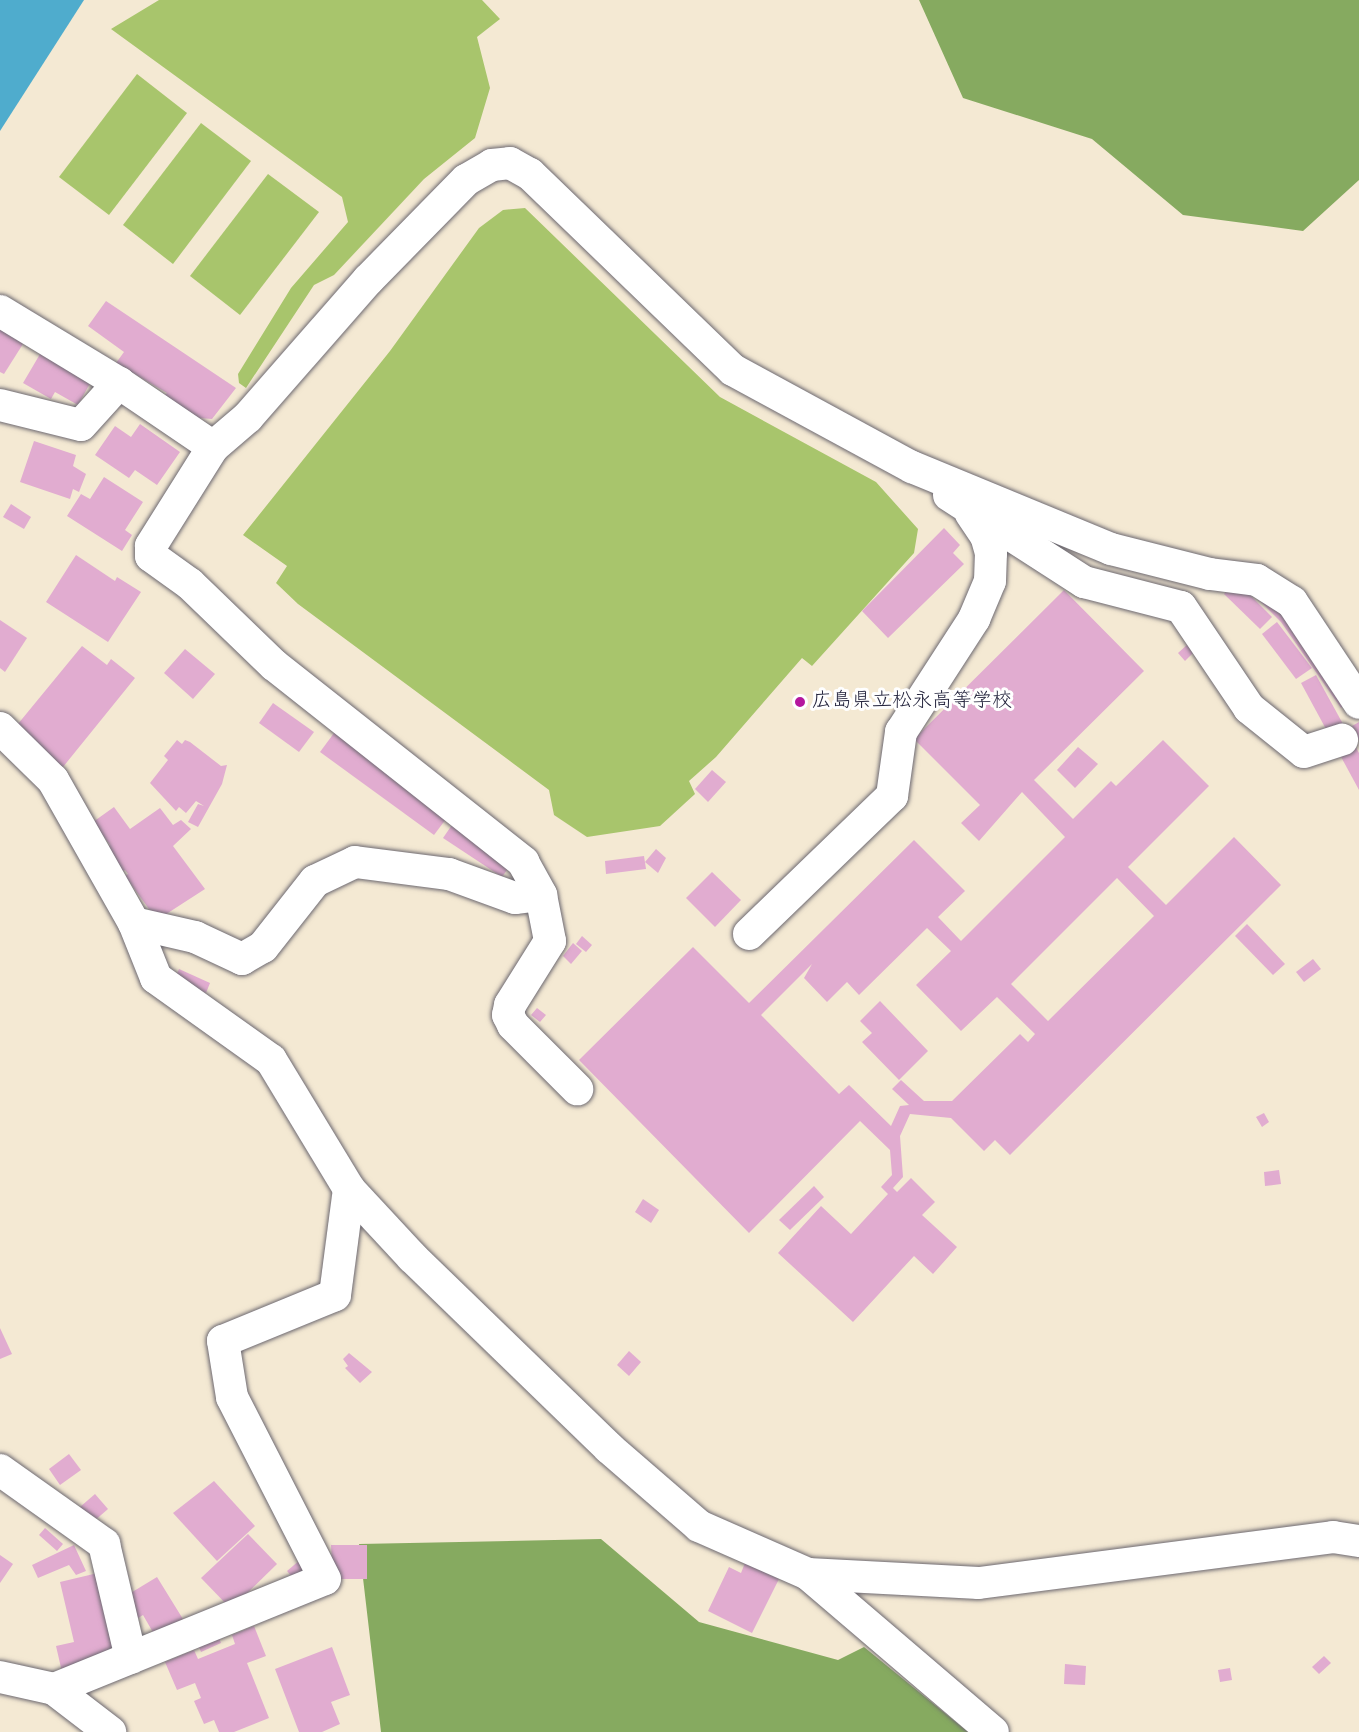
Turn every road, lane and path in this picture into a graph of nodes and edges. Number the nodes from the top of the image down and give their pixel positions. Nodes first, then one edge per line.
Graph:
1 (0, 311) edge
2 (119, 383) junction
3 (0, 405) edge
4 (213, 447) junction
5 (912, 467) junction
6 (969, 511) junction
7 (1359, 703) edge
8 (0, 728) edge
9 (1342, 740) dead end
10 (541, 894) junction
11 (134, 923) junction
12 (749, 934) dead end
13 (577, 1089) dead end
14 (349, 1189) junction
15 (0, 1470) edge
16 (1359, 1541) edge
17 (808, 1574) junction
18 (131, 1658) junction
19 (0, 1677) edge
20 (54, 1689) junction
21 (110, 1732) edge
22 (993, 1732) edge

1 - 2 street
2 - 3 street
2 - 4 street
4 - 5 street
4 - 10 street
5 - 6 street
5 - 7 street
6 - 9 street
6 - 12 street
8 - 11 street
10 - 11 street
10 - 13 street
11 - 14 street
14 - 17 street
14 - 18 street
15 - 18 street
16 - 17 street
17 - 22 street
18 - 20 street
19 - 20 street
20 - 21 street

